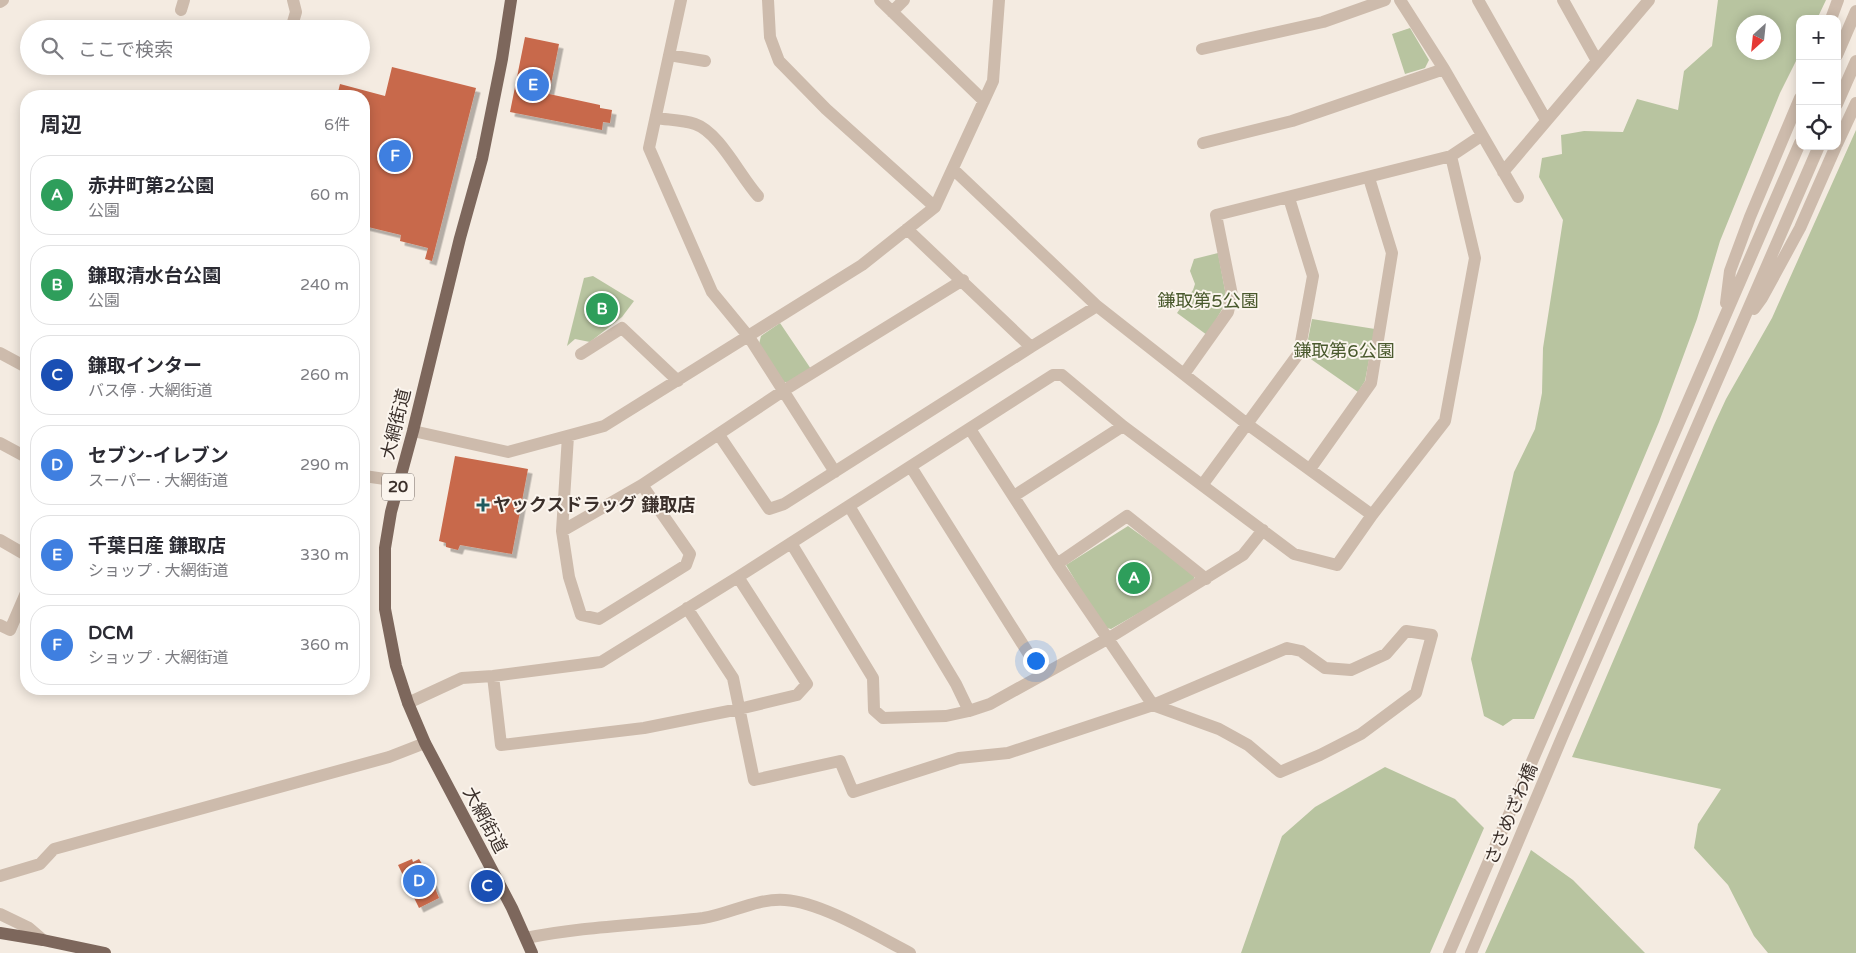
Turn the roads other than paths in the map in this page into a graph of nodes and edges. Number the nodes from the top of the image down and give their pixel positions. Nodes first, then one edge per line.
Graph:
1 (293, 0) edge
2 (510, 0) edge
3 (681, 0) edge
4 (768, 0) edge
5 (880, 0) edge
6 (904, 0) edge
7 (999, 0) edge
8 (1385, 0) edge
9 (1400, 0) edge
10 (1478, 0) edge
11 (1563, 0) edge
12 (1649, 0) edge
13 (1838, 0) edge
14 (1856, 11) edge
15 (892, 12) junction
16 (1832, 15) edge
17 (294, 20) edge
18 (1841, 46) edge
19 (1202, 49) dead end
20 (669, 55) junction
21 (1597, 61) junction
22 (1856, 61) edge
23 (705, 62) dead end
24 (1444, 69) junction
25 (1841, 95) edge
26 (984, 101) junction
27 (1856, 103) edge
28 (1797, 105) edge
29 (656, 118) junction
30 (1546, 120) junction
31 (1481, 136) junction
32 (1841, 136) edge
33 (1203, 143) dead end
34 (1797, 150) edge
35 (1817, 150) edge
36 (1835, 150) edge
37 (1451, 156) junction
38 (953, 168) junction
39 (1503, 172) junction
40 (1370, 178) junction
41 (758, 196) dead end
42 (1518, 197) dead end
43 (1289, 198) junction
44 (934, 207) junction
45 (908, 229) junction
46 (962, 280) junction
47 (1097, 306) junction
48 (1724, 320) junction
49 (1740, 328) junction
50 (749, 337) junction
51 (1031, 347) junction
52 (0, 354) edge
53 (581, 354) dead end
54 (20, 364) edge
55 (1184, 374) junction
56 (678, 381) junction
57 (783, 391) junction
58 (1247, 424) junction
59 (1123, 426) junction
60 (970, 429) junction
61 (413, 431) junction
62 (719, 435) junction
63 (568, 436) junction
64 (0, 443) edge
65 (20, 454) edge
66 (911, 467) junction
67 (1310, 469) junction
68 (835, 472) junction
69 (370, 477) edge
70 (399, 481) junction
71 (1203, 484) junction
72 (642, 485) junction
73 (1014, 496) junction
74 (849, 506) junction
75 (1372, 515) junction
76 (1263, 530) junction
77 (562, 531) junction
78 (0, 540) edge
79 (791, 543) junction
80 (20, 552) edge
81 (1058, 564) junction
82 (738, 577) junction
83 (1206, 579) junction
84 (20, 607) edge
85 (687, 608) junction
86 (0, 625) edge
87 (1108, 638) junction
88 (1042, 675) junction
89 (493, 676) junction
90 (408, 703) junction
91 (1154, 704) junction
92 (739, 709) junction
93 (969, 712) junction
94 (425, 743) junction
95 (0, 876) edge
96 (0, 914) edge
97 (0, 933) edge
98 (526, 938) junction
99 (43, 940) junction
100 (106, 953) edge
101 (532, 953) edge
102 (910, 953) edge
103 (1448, 953) edge
104 (1471, 953) edge

1 - 17 street
2 - 61 main road, 大網街道 / 20
3 - 20 street
4 - 44 street
5 - 15 street
6 - 15 street
7 - 26 street
8 - 19 street
9 - 24 street
10 - 30 street
11 - 21 street
12 - 21 street
13 - 16 street
14 - 18 street
15 - 26 street
20 - 23 street
20 - 29 street
21 - 30 street
22 - 25 street
24 - 31 street
24 - 33 street
26 - 38 street
27 - 32 street
28 - 48 street
29 - 41 street
29 - 50 street
30 - 39 street
31 - 37 street
31 - 39 street
34 - 48 street, ささめざわ橋
35 - 49 street
36 - 49 street
37 - 40 street
37 - 75 street
38 - 44 street
38 - 47 street
39 - 42 street
40 - 43 street
40 - 67 street
43 - 55 street
43 - 58 street
44 - 45 street
45 - 46 street
45 - 50 street
46 - 51 street
46 - 57 street
47 - 51 street
47 - 55 street
48 - 103 street, ささめざわ橋
49 - 104 street, ささめざわ橋
50 - 56 street
50 - 57 street
51 - 68 street
52 - 54 street
53 - 56 street
55 - 58 street
56 - 63 street
57 - 62 street
57 - 68 street
58 - 67 street
58 - 71 street
59 - 60 street
59 - 71 street
59 - 73 street
60 - 66 street
60 - 73 street
61 - 63 street
61 - 70 main road, 大網街道 / 20
62 - 68 street
62 - 72 street
63 - 77 street
64 - 65 street
66 - 74 street
66 - 88 street
67 - 75 street
69 - 70 street
70 - 90 main road, 大網街道 / 20
71 - 76 street
72 - 77 street
72 - 77 street
73 - 81 street
74 - 79 street
74 - 93 street
75 - 76 street
76 - 83 street
78 - 80 street
79 - 82 street
79 - 93 street
81 - 83 street
81 - 87 street
82 - 85 street
82 - 92 street
83 - 87 street
84 - 86 street
85 - 89 street
85 - 92 street
87 - 88 street
87 - 91 street
88 - 93 street
89 - 90 street
89 - 92 street
90 - 94 main road, 大網街道 / 20
91 - 91 street
91 - 92 street
94 - 95 street
94 - 98 main road, 大網街道 / 20
96 - 99 street
97 - 99 main road
98 - 101 main road, 大網街道 / 20
98 - 102 street
99 - 100 main road

